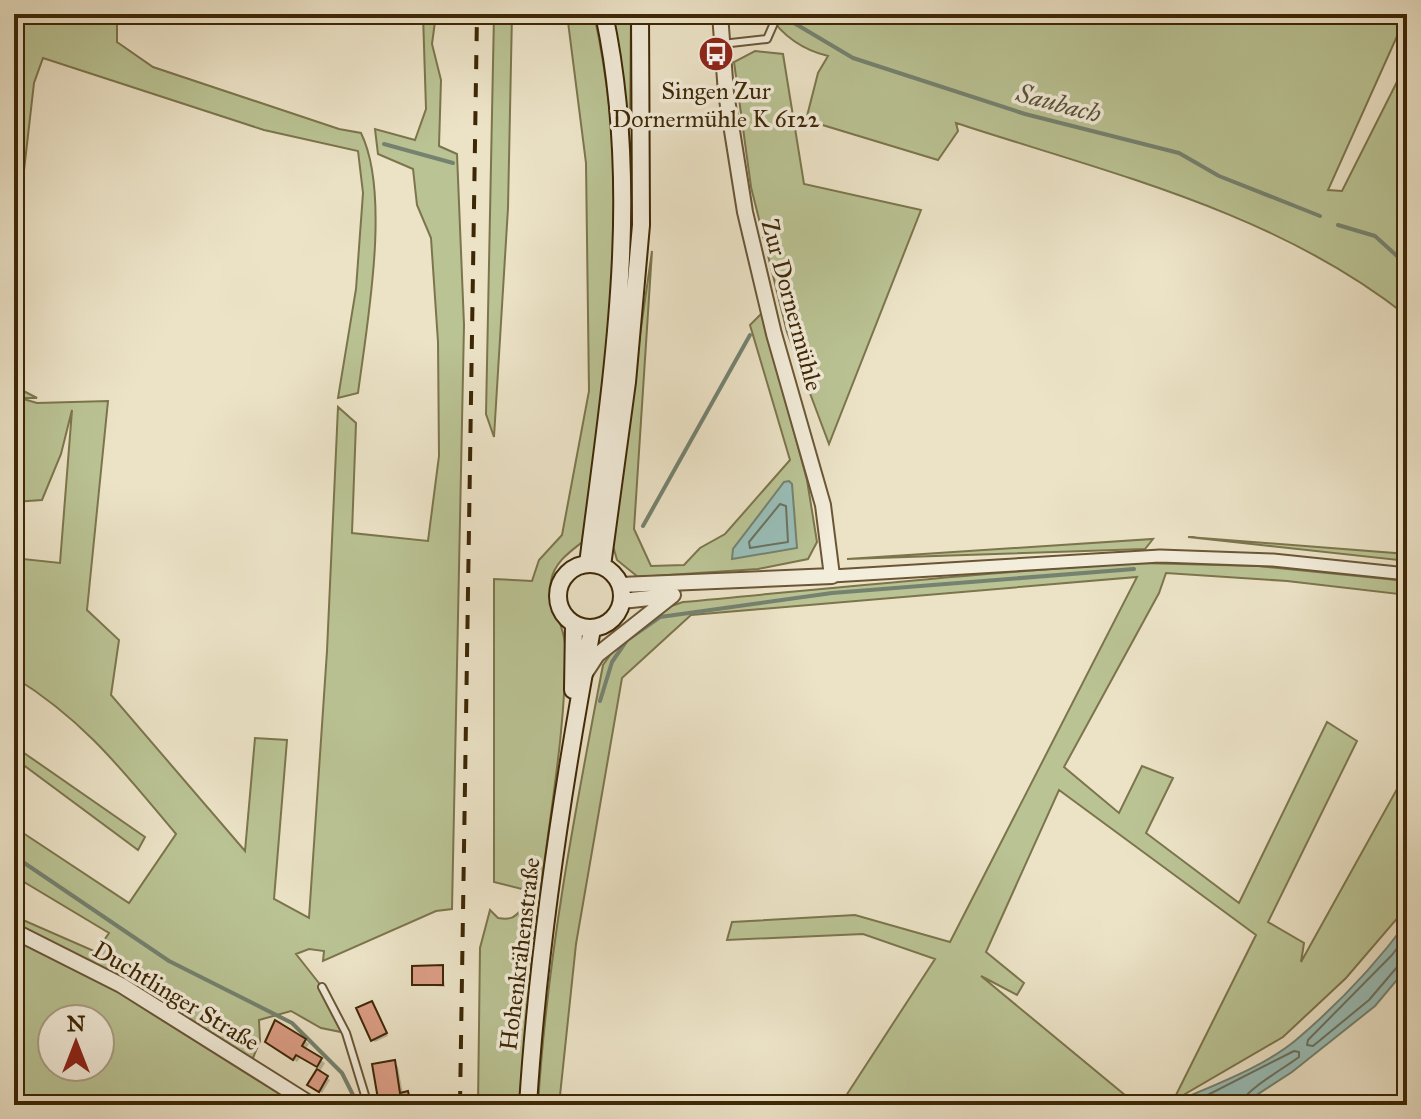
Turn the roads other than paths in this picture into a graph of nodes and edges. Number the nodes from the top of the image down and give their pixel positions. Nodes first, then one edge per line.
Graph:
1 (604, 14) edge
2 (640, 14) edge
3 (720, 14) edge
4 (778, 14) edge
5 (722, 44) junction
6 (595, 565) junction
7 (1407, 574) edge
8 (832, 576) junction
9 (719, 583) junction
10 (621, 593) junction
11 (673, 595) junction
12 (574, 625) junction
13 (592, 629) junction
14 (584, 675) junction
15 (571, 739) junction
16 (14, 931) edge
17 (322, 987) dead end
18 (304, 1103) edge
19 (368, 1105) edge
20 (528, 1105) edge

1 - 6 main road
2 - 6 main road
3 - 5 street, Zur Dornermühle
4 - 5 lane
5 - 8 street, Zur Dornermühle
6 - 10 main road
6 - 12 main road
7 - 8 street
8 - 9 street
9 - 10 street
9 - 11 street
10 - 11 street
10 - 13 main road
11 - 14 street
12 - 13 main road
12 - 15 main road
13 - 14 main road
14 - 15 main road
15 - 20 main road, Hohenkrähenstraße
16 - 18 street, Duchtlinger Straße
17 - 19 lane

